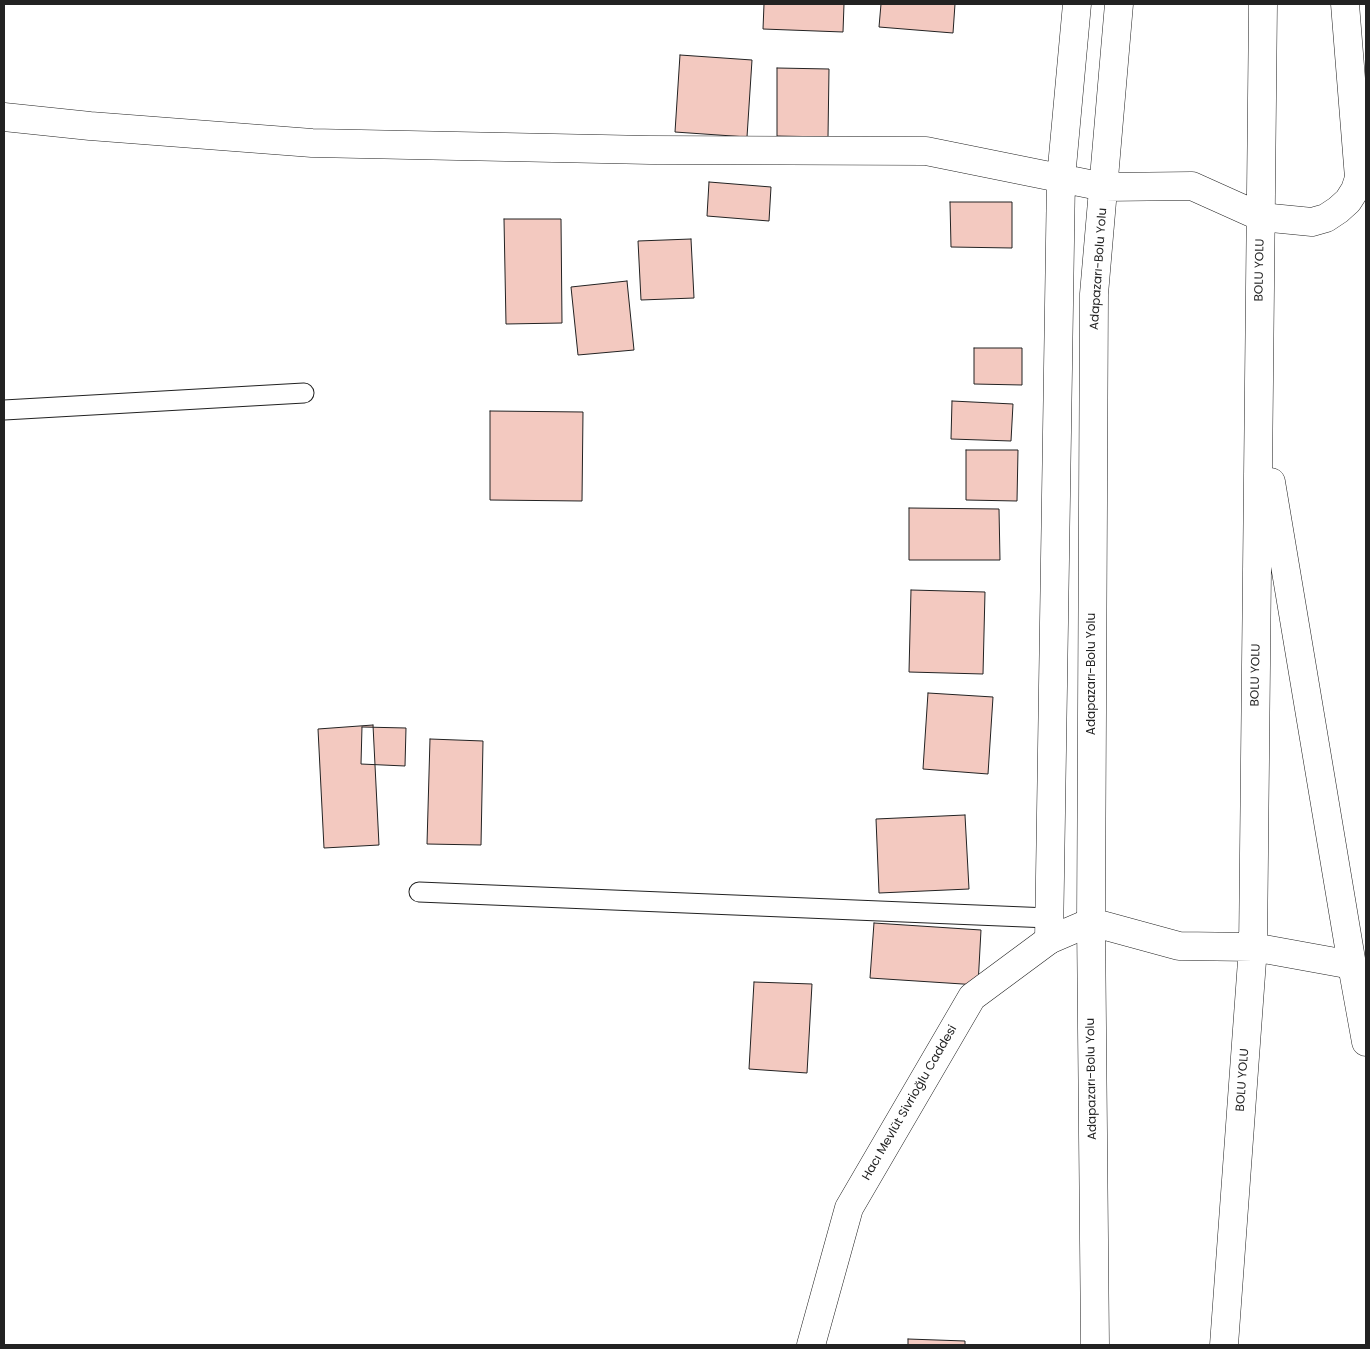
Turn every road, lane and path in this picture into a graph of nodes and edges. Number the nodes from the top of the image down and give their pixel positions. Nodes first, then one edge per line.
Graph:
1 (1077, 4) edge
2 (1119, 4) edge
3 (1263, 4) edge
4 (1345, 4) edge
5 (4, 117) edge
6 (1061, 178) junction
7 (1104, 187) junction
8 (1261, 217) junction
9 (304, 393) dead end
10 (4, 410) edge
11 (1259, 412) junction
12 (419, 892) dead end
13 (1091, 922) junction
14 (1049, 929) junction
15 (1253, 947) junction
16 (1352, 964) junction
17 (1362, 993) edge
18 (1366, 1042) edge
19 (811, 1345) edge
20 (1095, 1345) edge
21 (1224, 1345) edge

1 - 6 main road
2 - 7 main road, Adapazarı-Bolu Yolu
3 - 8 main road, BOLU YOLU
4 - 8 main road
5 - 6 main road
6 - 7 main road
6 - 14 main road
7 - 8 main road
7 - 13 main road, Adapazarı-Bolu Yolu
8 - 11 main road, BOLU YOLU
9 - 10 lane
11 - 15 main road, BOLU YOLU
11 - 16 main road
12 - 14 lane
13 - 14 main road, Hacı Mevlüt Sivrioğlu Caddesi
13 - 15 main road
13 - 20 main road, Adapazarı-Bolu Yolu
14 - 19 main road, Hacı Mevlüt Sivrioğlu Caddesi
15 - 16 main road
15 - 21 main road, BOLU YOLU
16 - 17 main road
17 - 18 main road

